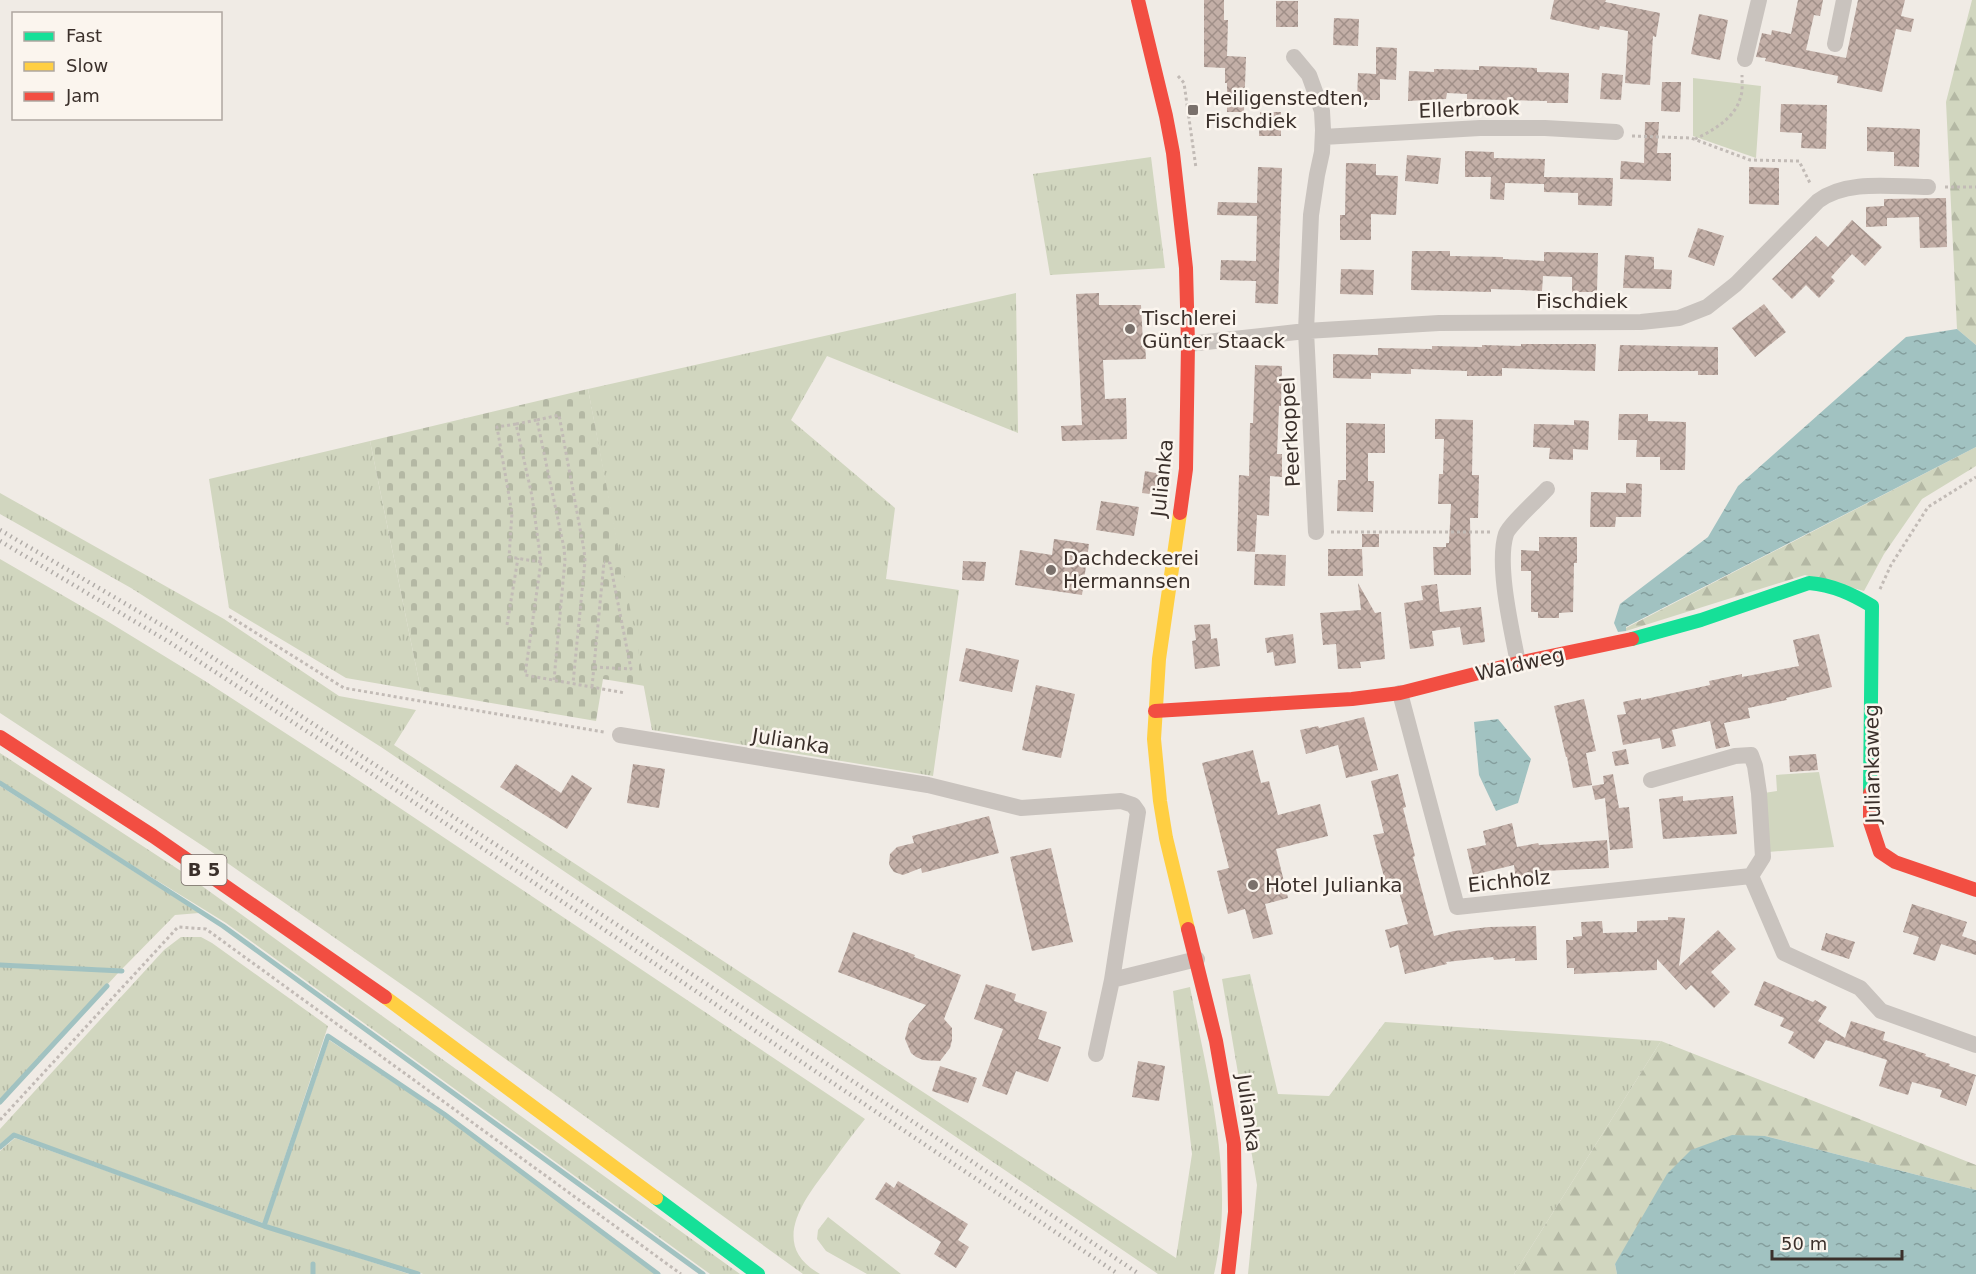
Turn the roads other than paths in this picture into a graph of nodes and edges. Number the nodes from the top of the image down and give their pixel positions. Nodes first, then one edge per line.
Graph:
1 (1138, 0) edge
2 (1759, 0) edge
3 (1844, 0) edge
4 (1835, 44) dead end
5 (1294, 57) dead end
6 (1745, 59) road end
7 (1616, 132) road end
8 (1323, 137) junction
9 (1928, 187) road end
10 (1306, 331) junction
11 (1188, 344) junction
12 (1547, 489) dead end
13 (1316, 532) road end
14 (1872, 606) joint
15 (1518, 663) junction
16 (1400, 693) junction
17 (1155, 711) junction
18 (620, 735) road end
19 (0, 737) edge
20 (1651, 780) dead end
21 (1750, 876) junction
22 (1976, 890) edge
23 (1197, 959) junction
24 (1113, 980) junction
25 (1976, 1044) edge
26 (1096, 1054) dead end
27 (758, 1274) edge
28 (1228, 1274) edge

1 - 11 main road, Julianka
2 - 6 street
3 - 4 street
5 - 8 street
7 - 8 street, Ellerbrook
8 - 10 street
9 - 10 street, Fischdiek
10 - 11 street, Fischdiek
10 - 13 street, Peerkoppel
11 - 17 main road, Julianka
12 - 15 street
14 - 15 main road, Waldweg
14 - 22 main road, Juliankaweg
15 - 16 main road, Waldweg
16 - 17 main road, Waldweg
16 - 21 street, Eichholz
17 - 23 main road, Julianka
18 - 24 street, Julianka
19 - 27 main road, B 5
20 - 21 street
21 - 25 street
23 - 24 street
23 - 28 main road, Julianka
24 - 26 street, Julianka

